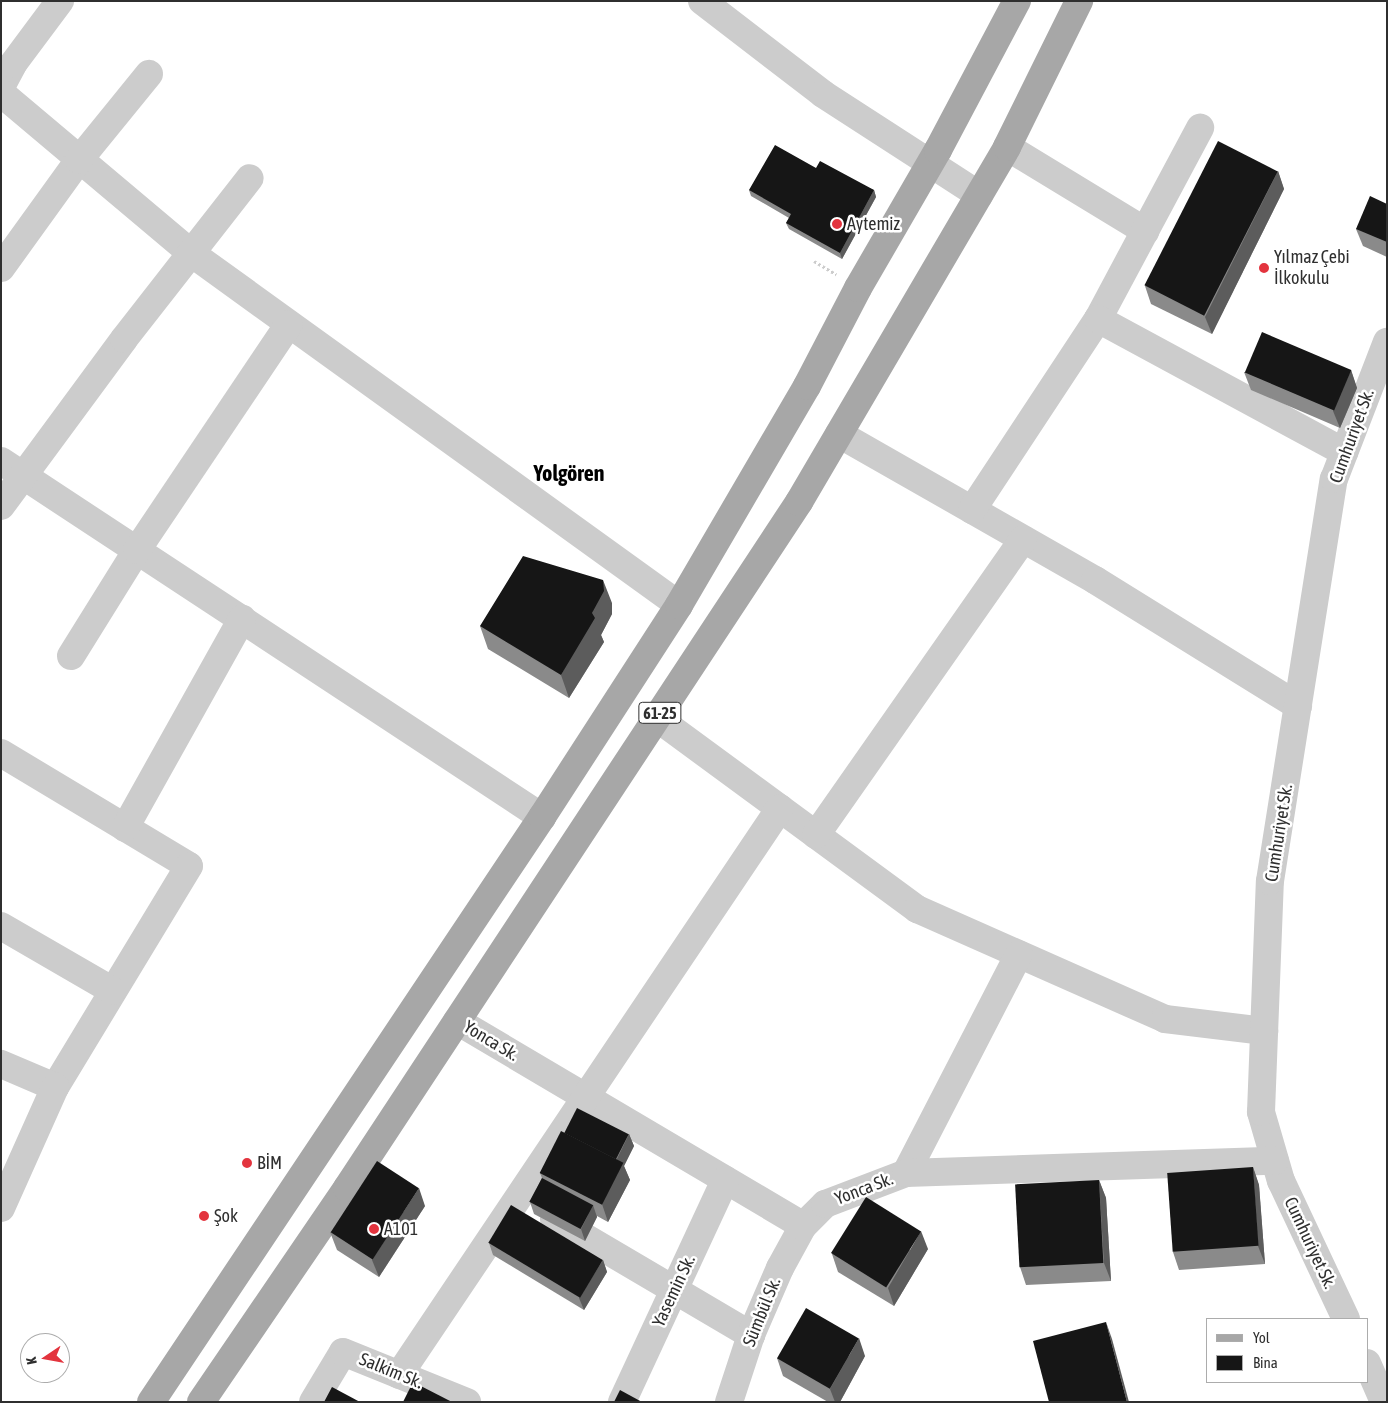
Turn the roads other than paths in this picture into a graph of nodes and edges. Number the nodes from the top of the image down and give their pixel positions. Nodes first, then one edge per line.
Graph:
1 (60, 1) edge
2 (702, 1) edge
3 (1017, 1) edge
4 (1079, 1) edge
5 (149, 74) dead end
6 (1, 87) edge
7 (1, 93) edge
8 (1200, 128) dead end
9 (1007, 147) junction
10 (78, 160) junction
11 (930, 163) junction
12 (250, 178) dead end
13 (979, 195) junction
14 (1145, 231) junction
15 (191, 253) junction
16 (1, 268) edge
17 (1098, 319) junction
18 (289, 324) junction
19 (1387, 342) edge
20 (839, 434) junction
21 (1344, 452) junction
22 (12, 468) edge
23 (1, 506) edge
24 (972, 510) junction
25 (1023, 539) junction
26 (138, 550) junction
27 (680, 605) junction
28 (242, 619) junction
29 (71, 656) dead end
30 (1298, 706) junction
31 (656, 718) junction
32 (1, 753) edge
33 (780, 808) junction
34 (542, 817) junction
35 (126, 828) junction
36 (816, 835) junction
37 (1, 926) edge
38 (1019, 954) junction
39 (114, 991) junction
40 (457, 1021) junction
41 (1264, 1031) junction
42 (1, 1064) edge
43 (55, 1087) junction
44 (585, 1097) junction
45 (1275, 1161) junction
46 (906, 1173) junction
47 (725, 1180) junction
48 (518, 1197) junction
49 (1, 1208) edge
50 (803, 1226) junction
51 (674, 1290) junction
52 (1346, 1318) edge
53 (751, 1335) junction
54 (1368, 1365) edge
55 (398, 1375) junction
56 (151, 1402) edge
57 (201, 1402) edge
58 (313, 1402) edge
59 (467, 1402) edge
60 (622, 1402) edge
61 (728, 1402) edge
62 (1384, 1402) edge

1 - 6 street
2 - 11 street
3 - 11 main road, 61-25
4 - 9 main road, 61-25
5 - 10 street
7 - 10 street
8 - 14 street
9 - 13 main road, 61-25
9 - 14 street
10 - 15 street
10 - 16 street
11 - 13 street
11 - 27 main road, 61-25
12 - 15 street
13 - 20 main road, 61-25
14 - 17 street
15 - 18 street
15 - 22 street
17 - 21 street
17 - 24 street
18 - 26 street
18 - 27 street
19 - 21 street, Cumhuriyet Sk.
20 - 24 street
20 - 31 main road, 61-25
21 - 30 street, Cumhuriyet Sk.
22 - 23 street
22 - 26 street
24 - 25 street
25 - 30 street
25 - 36 street
26 - 28 street
26 - 29 street
27 - 34 main road, 61-25
28 - 34 street
28 - 35 street
30 - 41 street, Cumhuriyet Sk.
31 - 33 street
31 - 40 main road, 61-25
32 - 35 street
33 - 36 street
33 - 44 street
34 - 56 main road, 61-25
35 - 39 street
36 - 38 street
37 - 39 street
38 - 41 street
38 - 46 street
39 - 43 street
40 - 44 street, Yonca Sk.
40 - 57 main road, 61-25
41 - 45 street, Cumhuriyet Sk.
42 - 43 street
43 - 49 street
44 - 47 street, Yonca Sk.
44 - 48 street
45 - 46 street, Yonca Sk.
45 - 52 street, Cumhuriyet Sk.
46 - 50 street, Yonca Sk.
47 - 50 street, Yonca Sk.
47 - 51 street, Yasemin Sk.
48 - 51 street
48 - 55 street
50 - 53 street, Sümbül Sk.
51 - 53 street
51 - 60 street, Yasemin Sk.
53 - 61 street, Sümbül Sk.
54 - 62 street
55 - 58 street, Salkim Sk.
55 - 59 street, Salkim Sk.

